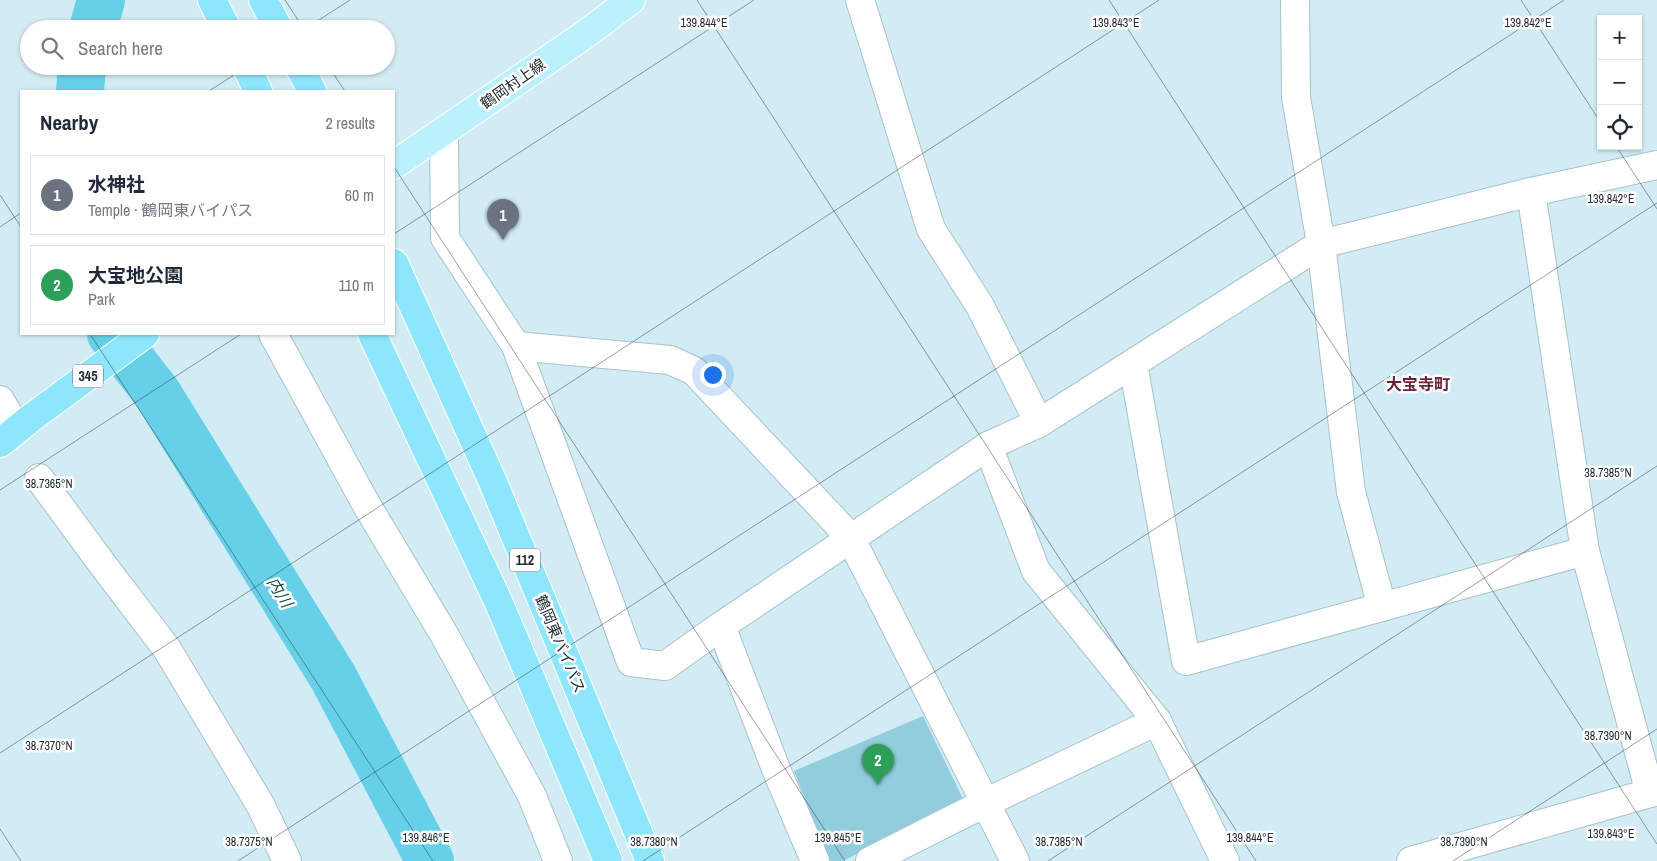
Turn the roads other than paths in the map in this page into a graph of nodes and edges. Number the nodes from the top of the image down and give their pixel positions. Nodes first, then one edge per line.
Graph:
1 (263, 0) edge
2 (631, 0) edge
3 (860, 0) edge
4 (1295, 0) edge
5 (274, 20) edge
6 (250, 75) edge
7 (304, 75) edge
8 (258, 90) edge
9 (311, 90) edge
10 (444, 132) junction
11 (395, 164) edge
12 (1657, 164) edge
13 (1531, 192) junction
14 (1321, 244) junction
15 (395, 265) edge
16 (144, 335) edge
17 (274, 335) edge
18 (372, 335) edge
19 (516, 346) junction
20 (1133, 364) junction
21 (0, 400) edge
22 (1039, 423) junction
23 (16, 430) edge
24 (988, 446) junction
25 (40, 478) dead end
26 (850, 537) junction
27 (1585, 550) junction
28 (1382, 607) junction
29 (721, 626) junction
30 (1157, 721) junction
31 (1654, 792) edge
32 (985, 803) junction
33 (287, 861) edge
34 (558, 861) edge
35 (608, 861) edge
36 (650, 861) edge
37 (815, 861) edge
38 (870, 861) edge
39 (1016, 861) edge
40 (1226, 861) edge
41 (1410, 861) edge

1 - 5 highway
2 - 10 main road, 鶴岡村上線
3 - 22 street
4 - 14 street
6 - 8 highway
7 - 9 highway
10 - 11 main road, 鶴岡村上線
10 - 19 street
12 - 13 street
13 - 14 street
13 - 27 street
14 - 20 street
14 - 28 street
15 - 36 highway, 鶴岡東バイパス / 112
16 - 23 highway, 345
17 - 34 street
18 - 35 highway
19 - 26 street
19 - 29 street
20 - 22 street
20 - 28 street
21 - 23 street
22 - 24 street
24 - 26 street
24 - 30 street
25 - 33 street
26 - 29 street
26 - 32 street
27 - 28 street
27 - 31 street
29 - 37 street
30 - 32 street
30 - 40 street
31 - 41 street
32 - 38 street
32 - 39 street

